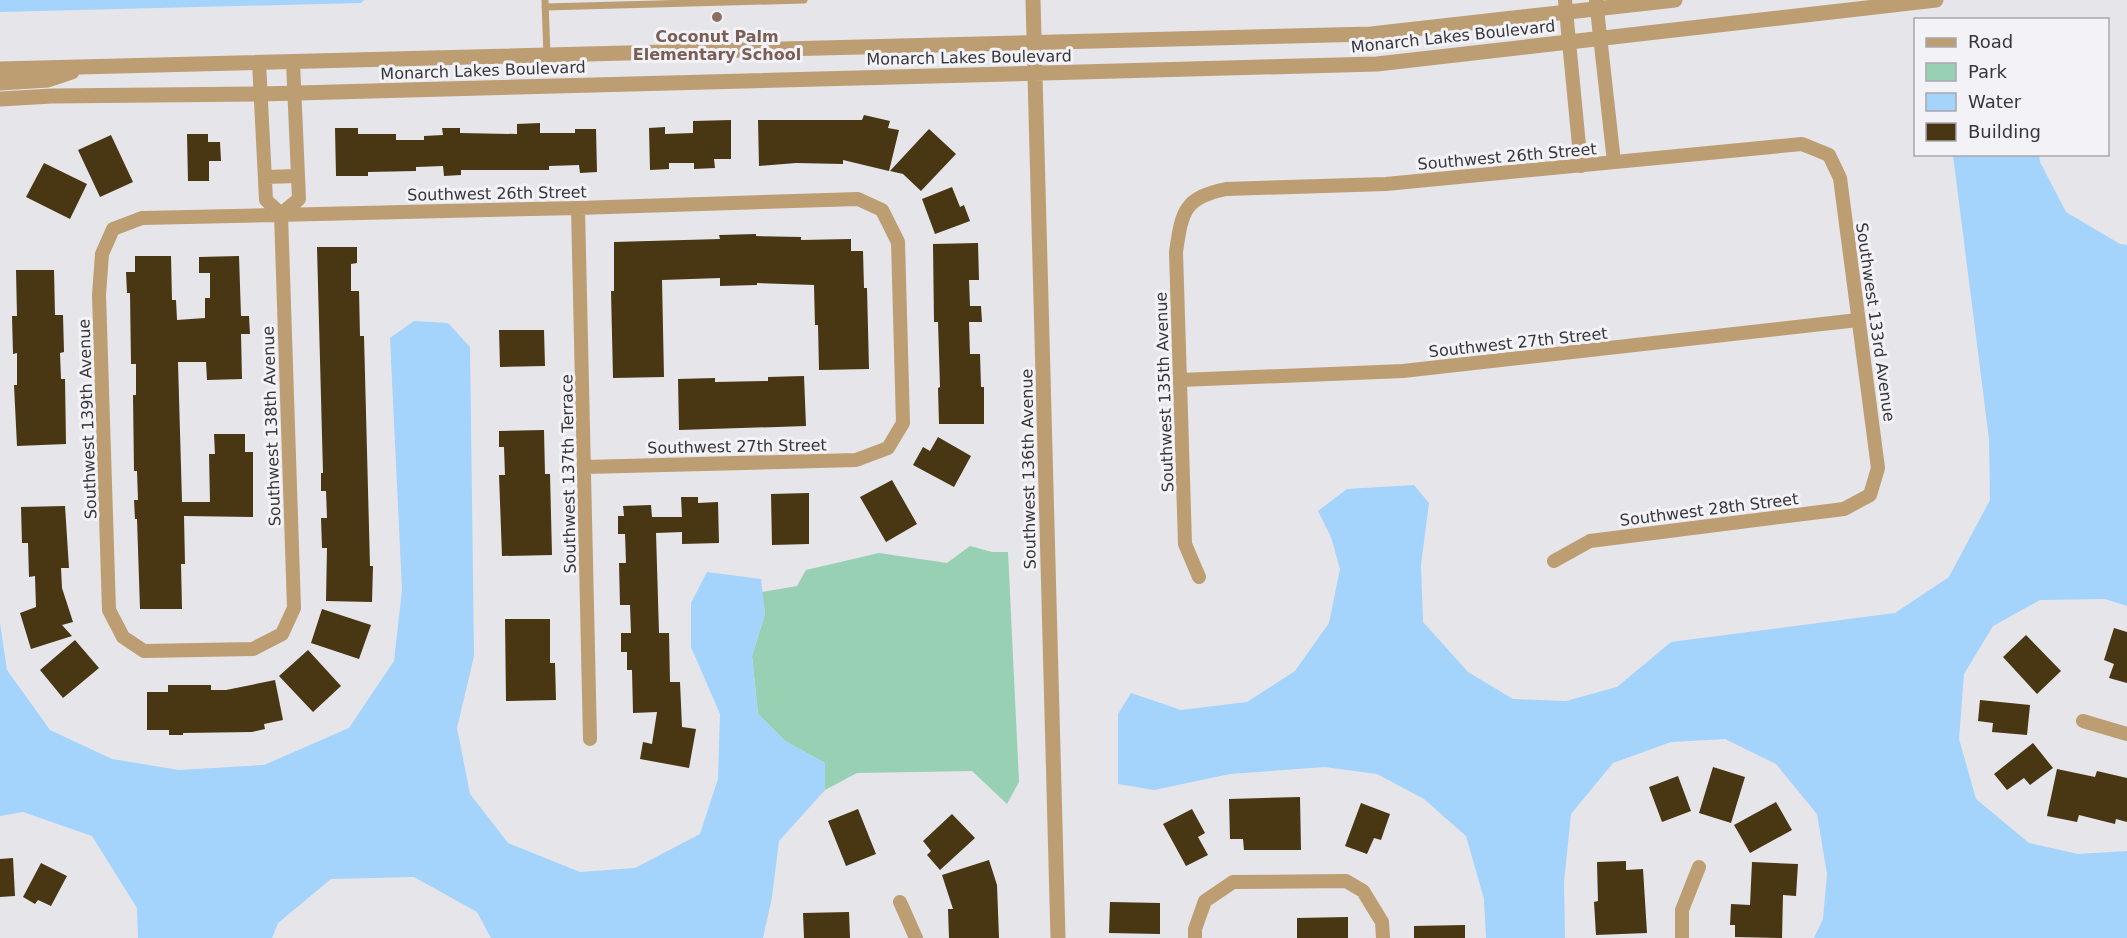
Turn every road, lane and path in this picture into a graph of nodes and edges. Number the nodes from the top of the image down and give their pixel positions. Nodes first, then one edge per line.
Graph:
1 (804, 0) edge
2 (1033, 0) edge
3 (1675, 0) edge
4 (1936, 0) edge
5 (545, 4) edge
6 (1597, 4) edge
7 (1566, 6) edge
8 (1600, 39) junction
9 (1569, 42) junction
10 (1034, 44) junction
11 (547, 56) junction
12 (259, 62) junction
13 (293, 62) junction
14 (86, 67) junction
15 (0, 69) edge
16 (1036, 73) junction
17 (0, 82) edge
18 (294, 93) junction
19 (261, 94) junction
20 (0, 99) edge
21 (1829, 155) joint
22 (1614, 162) junction
23 (1581, 166) junction
24 (298, 176) junction
25 (265, 177) junction
26 (1189, 205) joint
27 (578, 208) junction
28 (281, 214) junction
29 (113, 229) joint
30 (1858, 320) junction
31 (1181, 380) junction
32 (888, 448) joint
33 (585, 466) junction
34 (1870, 495) joint
35 (1554, 561) dead end
36 (1199, 577) dead end
37 (109, 610) joint
38 (2083, 721) dead end
39 (2127, 734) edge
40 (590, 740) dead end
41 (1699, 867) dead end
42 (900, 902) dead end
43 (915, 938) edge
44 (1058, 938) edge
45 (1195, 938) edge
46 (1383, 938) edge
47 (1682, 938) edge

1 - 5 lane
2 - 10 street, Southwest 136th Avenue
3 - 6 street, Monarch Lakes Boulevard
4 - 8 street, Monarch Lakes Boulevard
5 - 11 lane
6 - 7 street, Monarch Lakes Boulevard
6 - 8 street
7 - 9 street
7 - 10 street, Monarch Lakes Boulevard
8 - 9 street, Monarch Lakes Boulevard
8 - 22 street
9 - 16 street, Monarch Lakes Boulevard
9 - 23 street
10 - 11 street, Monarch Lakes Boulevard
10 - 16 street, Southwest 136th Avenue
11 - 13 street, Monarch Lakes Boulevard
12 - 13 street, Monarch Lakes Boulevard
12 - 14 street, Monarch Lakes Boulevard
12 - 19 street
13 - 18 street
14 - 15 street, Monarch Lakes Boulevard
14 - 17 street
16 - 18 street, Monarch Lakes Boulevard
16 - 44 street, Southwest 136th Avenue
18 - 19 street, Monarch Lakes Boulevard
18 - 24 street
19 - 20 street, Monarch Lakes Boulevard
19 - 25 street
21 - 22 street, Southwest 26th Street
21 - 30 street, Southwest 133rd Avenue
22 - 23 street, Southwest 26th Street
23 - 26 street, Southwest 26th Street
24 - 25 street
24 - 28 street
25 - 28 street
26 - 31 street, Southwest 135th Avenue
27 - 28 street, Southwest 26th Street
27 - 32 street, Southwest 26th Street
27 - 33 street, Southwest 137th Terrace
28 - 29 street, Southwest 26th Street
28 - 37 street, Southwest 138th Avenue
29 - 37 street, Southwest 139th Avenue
30 - 31 street, Southwest 27th Street
30 - 34 street, Southwest 133rd Avenue
31 - 36 street, Southwest 135th Avenue
32 - 33 street, Southwest 27th Street
33 - 40 street, Southwest 137th Terrace
34 - 35 street, Southwest 28th Street
38 - 39 street
41 - 47 street
42 - 43 street
45 - 46 street

